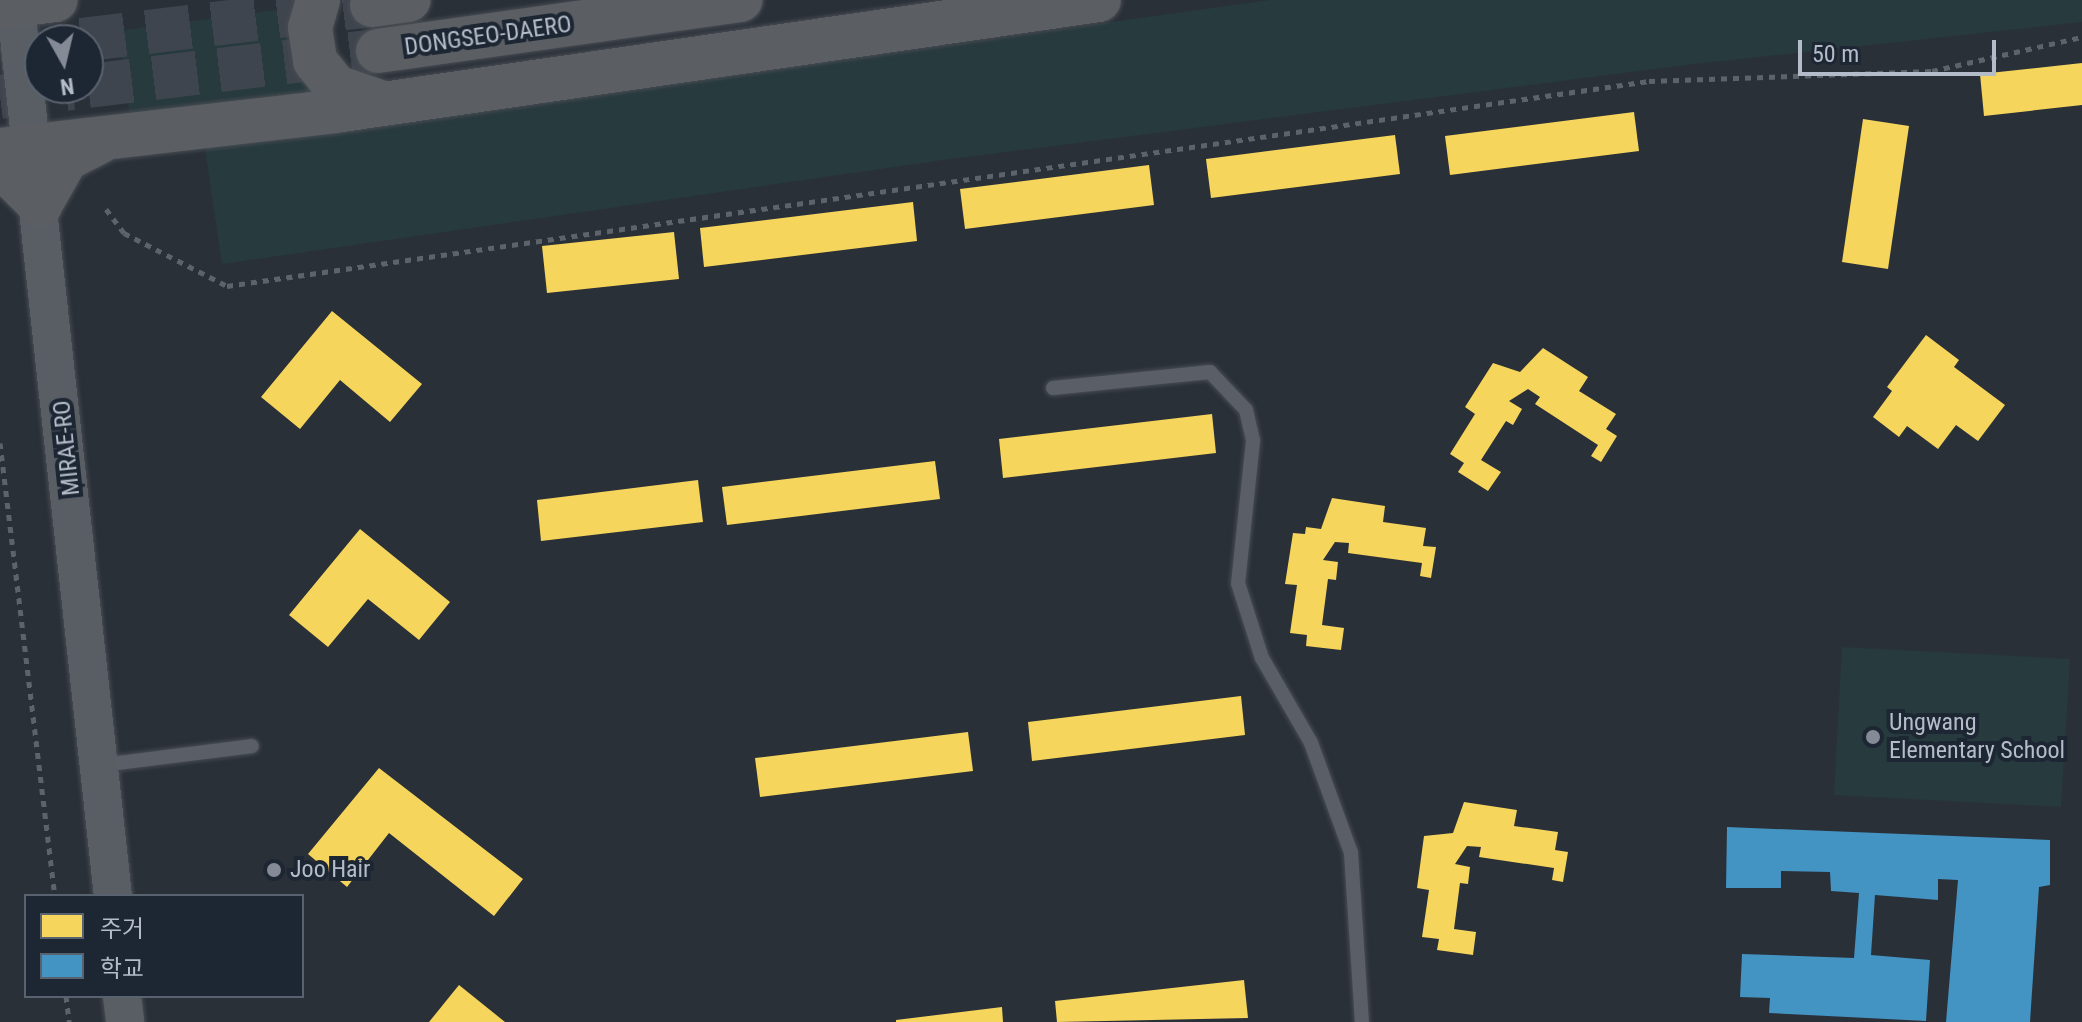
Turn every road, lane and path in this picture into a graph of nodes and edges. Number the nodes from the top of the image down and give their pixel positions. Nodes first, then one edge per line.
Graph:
1 (318, 0) edge
2 (740, 0) edge
3 (1099, 0) edge
4 (22, 3) edge
5 (2082, 37) edge
6 (378, 51) tunnel mouth
7 (385, 103) junction
8 (112, 139) junction
9 (11, 154) edge
10 (40, 205) junction
11 (106, 209) dead end
12 (1053, 388) dead end
13 (0, 443) edge
14 (252, 746) dead end
15 (101, 765) junction
16 (55, 894) edge
17 (113, 894) edge
18 (66, 998) edge
19 (122, 998) edge
20 (69, 1022) edge
21 (125, 1022) edge
22 (1362, 1022) edge

1 - 7 highway
2 - 6 highway, DONGSEO-DAERO
3 - 7 highway
4 - 9 main road
5 - 11 path
7 - 8 highway
8 - 9 highway
8 - 10 highway
9 - 10 highway
10 - 15 main road, MIRAE-RO
12 - 22 lane
13 - 16 path
14 - 15 lane
15 - 17 main road, MIRAE-RO
18 - 20 path
19 - 21 main road

